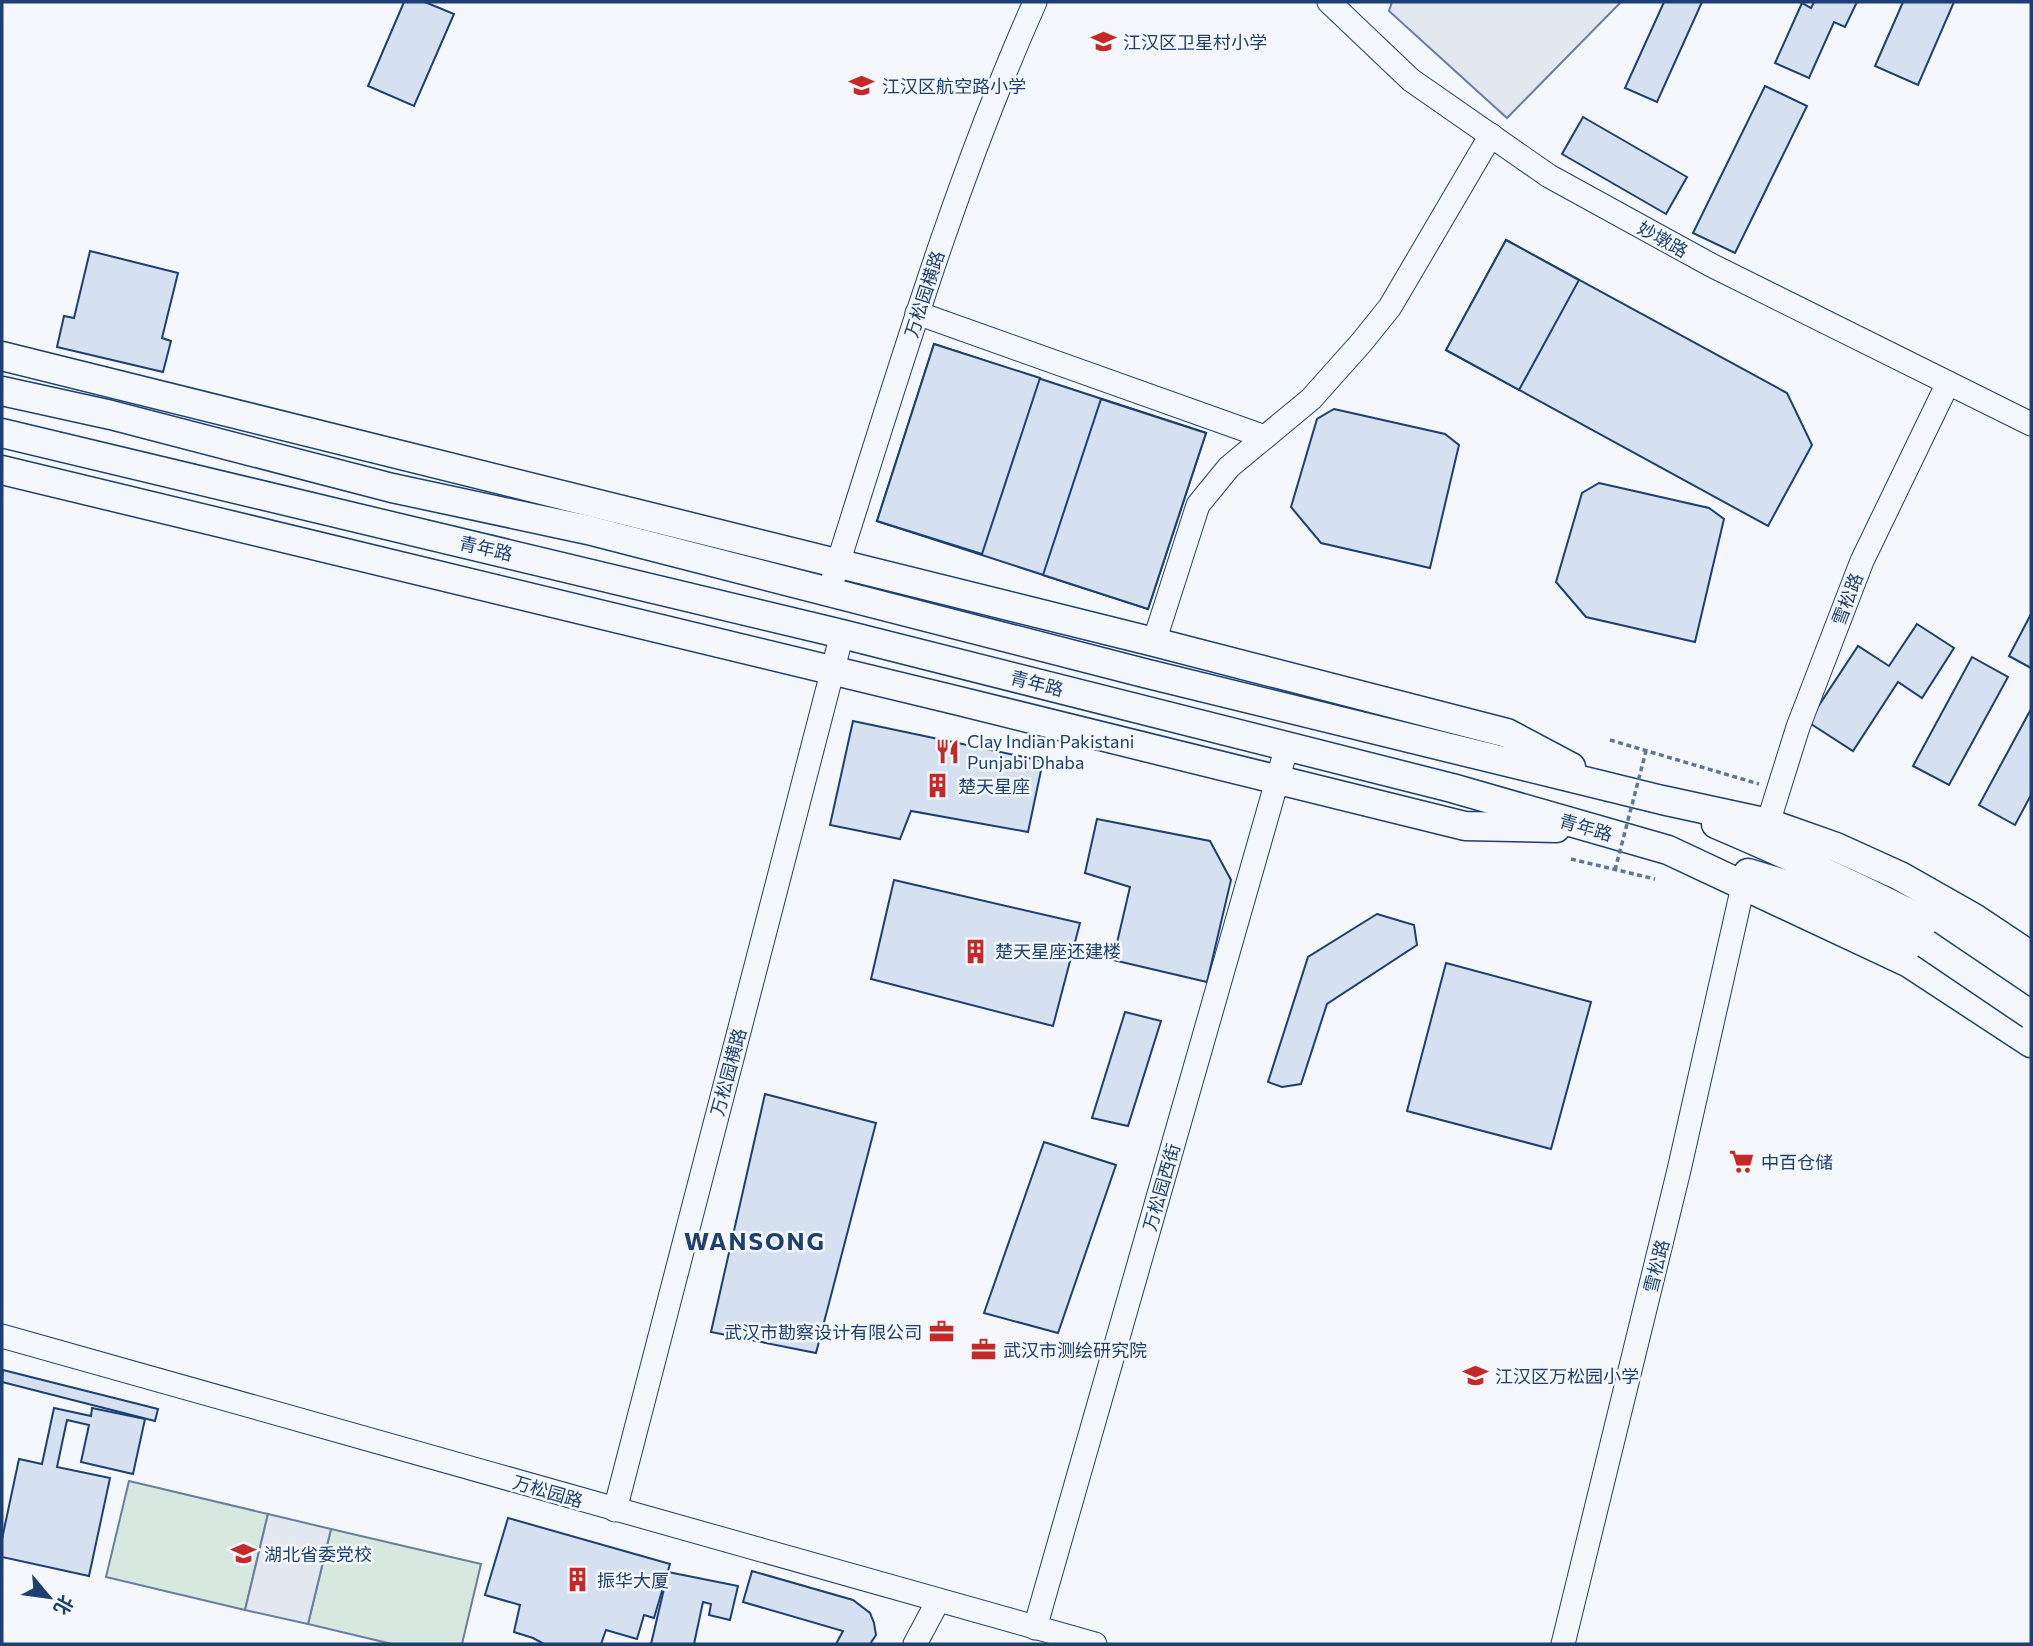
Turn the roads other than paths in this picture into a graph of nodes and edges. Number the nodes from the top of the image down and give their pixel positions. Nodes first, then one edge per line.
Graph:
1 (1035, 2) edge
2 (1329, 2) edge
3 (1491, 135) junction
4 (917, 313) junction
5 (2, 356) edge
6 (2, 370) edge
7 (69, 373) junction
8 (1948, 383) junction
9 (2, 391) edge
10 (181, 401) junction
11 (2031, 424) edge
12 (2, 433) edge
13 (1265, 438) junction
14 (53, 446) junction
15 (2, 470) edge
16 (374, 483) junction
17 (208, 520) junction
18 (838, 564) junction
19 (829, 592) junction
20 (983, 600) junction
21 (842, 634) junction
22 (1154, 642) junction
23 (833, 670) junction
24 (1181, 682) junction
25 (955, 700) junction
26 (1173, 717) junction
27 (1287, 746) junction
28 (1277, 779) junction
29 (1611, 787) junction
30 (1662, 800) junction
31 (1768, 822) junction
32 (1594, 829) junction
33 (1668, 850) junction
34 (1743, 886) junction
35 (1932, 936) junction
36 (2031, 956) edge
37 (2031, 982) edge
38 (2031, 1015) edge
39 (2031, 1043) edge
40 (2, 1336) edge
41 (615, 1510) junction
42 (938, 1601) junction
43 (1035, 1628) junction
44 (915, 1644) edge
45 (1095, 1644) edge
46 (1563, 1644) edge

1 - 4 street, 万松园横路
2 - 3 street, 妙墩路
3 - 8 street, 妙墩路
3 - 13 street
4 - 13 street
4 - 18 street, 万松园横路
5 - 7 main road
6 - 7 main road
7 - 10 main road
8 - 11 street, 妙墩路
8 - 31 street, 雪松路
9 - 16 main road, 青年路
10 - 16 main road
10 - 18 main road
12 - 14 main road, 青年路
13 - 22 street
14 - 17 main road
14 - 21 main road, 青年路
15 - 17 main road
16 - 19 main road, 青年路
17 - 23 main road
18 - 19 street, 万松园横路
18 - 20 main road
19 - 24 main road, 青年路
20 - 22 main road
20 - 24 main road
21 - 23 street, 万松园横路
21 - 26 main road, 青年路
22 - 29 main road
23 - 25 main road
23 - 41 street, 万松园横路
24 - 29 main road, 青年路
25 - 26 main road
25 - 28 main road
26 - 27 main road, 青年路
27 - 28 street, 万松园西街
27 - 32 main road, 青年路
28 - 32 main road
28 - 43 street, 万松园西街
29 - 30 main road, 青年路
30 - 31 main road, 青年路
30 - 35 main road
31 - 36 main road, 青年路
32 - 33 main road, 青年路
33 - 34 main road, 青年路
33 - 35 main road
34 - 39 main road, 青年路
34 - 46 street, 雪松路
35 - 37 main road
35 - 38 main road, bridge
40 - 41 street, 万松园路
41 - 42 street, 万松园路
42 - 43 street, 万松园路
42 - 44 street
43 - 45 street, 万松园路

